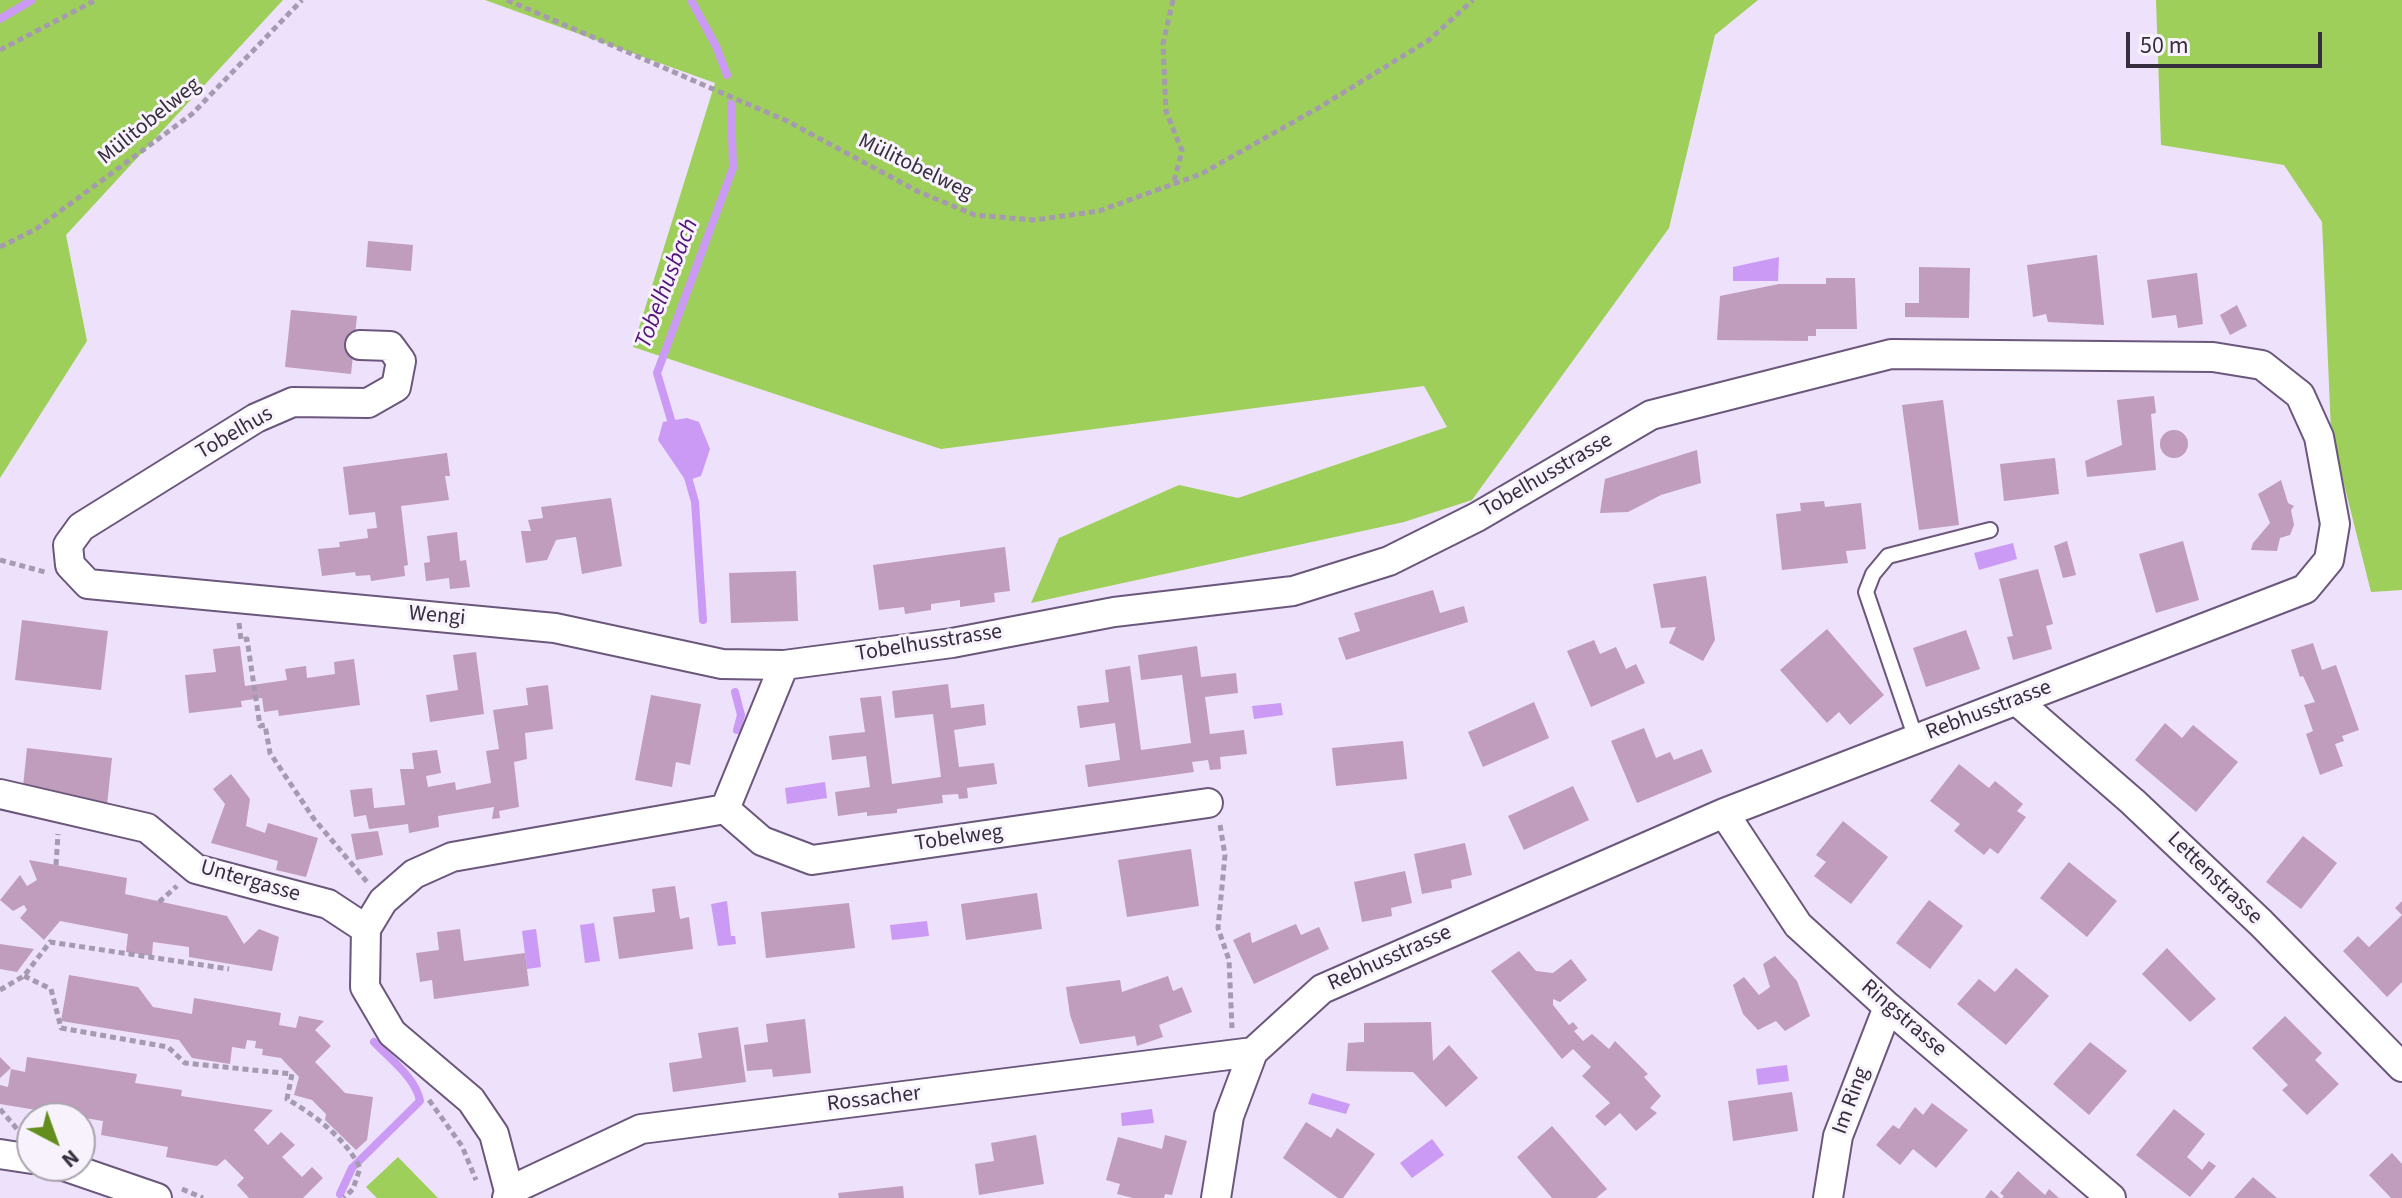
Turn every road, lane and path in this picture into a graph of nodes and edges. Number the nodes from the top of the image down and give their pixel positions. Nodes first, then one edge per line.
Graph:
1 (96, 0) edge
2 (302, 0) edge
3 (507, 0) edge
4 (1173, 0) edge
5 (1473, 0) edge
6 (0, 50) edge
7 (1173, 185) junction
8 (0, 247) edge
9 (360, 345) dead end
10 (1891, 354) joint
11 (1990, 530) dead end
12 (88, 584) joint
13 (235, 598) junction
14 (784, 665) junction
15 (2017, 701) junction
16 (1916, 739) junction
17 (0, 794) edge
18 (1208, 803) joint
19 (725, 809) junction
20 (1724, 813) junction
21 (383, 901) junction
22 (366, 929) junction
23 (127, 949) dead end
24 (120, 954) junction
25 (229, 969) dead end
26 (24, 976) junction
27 (0, 990) edge
28 (1888, 1007) junction
29 (1243, 1053) junction
30 (419, 1056) junction
31 (2402, 1067) edge
32 (0, 1109) edge
33 (16, 1127) edge
34 (96, 1177) edge
35 (479, 1187) dead end
36 (508, 1195) edge
37 (157, 1198) edge
38 (344, 1198) edge
39 (1218, 1198) edge
40 (1828, 1198) edge
41 (2111, 1198) edge

1 - 6 path
2 - 8 path, Mülitobelweg
3 - 7 path, Mülitobelweg
4 - 7 path
5 - 7 path, Mülitobelweg
9 - 12 street, Tobelhus
10 - 14 street, Tobelhusstrasse
10 - 15 street, Rebhusstrasse
11 - 16 lane
12 - 13 street, Wengi
13 - 14 street, Wengi
13 - 21 path
14 - 19 street
15 - 16 street, Rebhusstrasse
15 - 31 street, Lettenstrasse
16 - 20 street, Rebhusstrasse
17 - 22 street, Untergasse
18 - 19 street, Tobelweg
18 - 29 path
19 - 21 street
20 - 28 street, Ringstrasse
20 - 29 street, Rebhusstrasse
21 - 22 street
22 - 30 street
23 - 24 path
24 - 25 path
24 - 26 path
26 - 27 path
26 - 38 path
28 - 40 street, Im Ring
28 - 41 street, Ringstrasse
29 - 36 street, Rossacher
29 - 39 street, Rebhusstrasse
30 - 35 path
30 - 36 street
32 - 33 path
34 - 37 street

